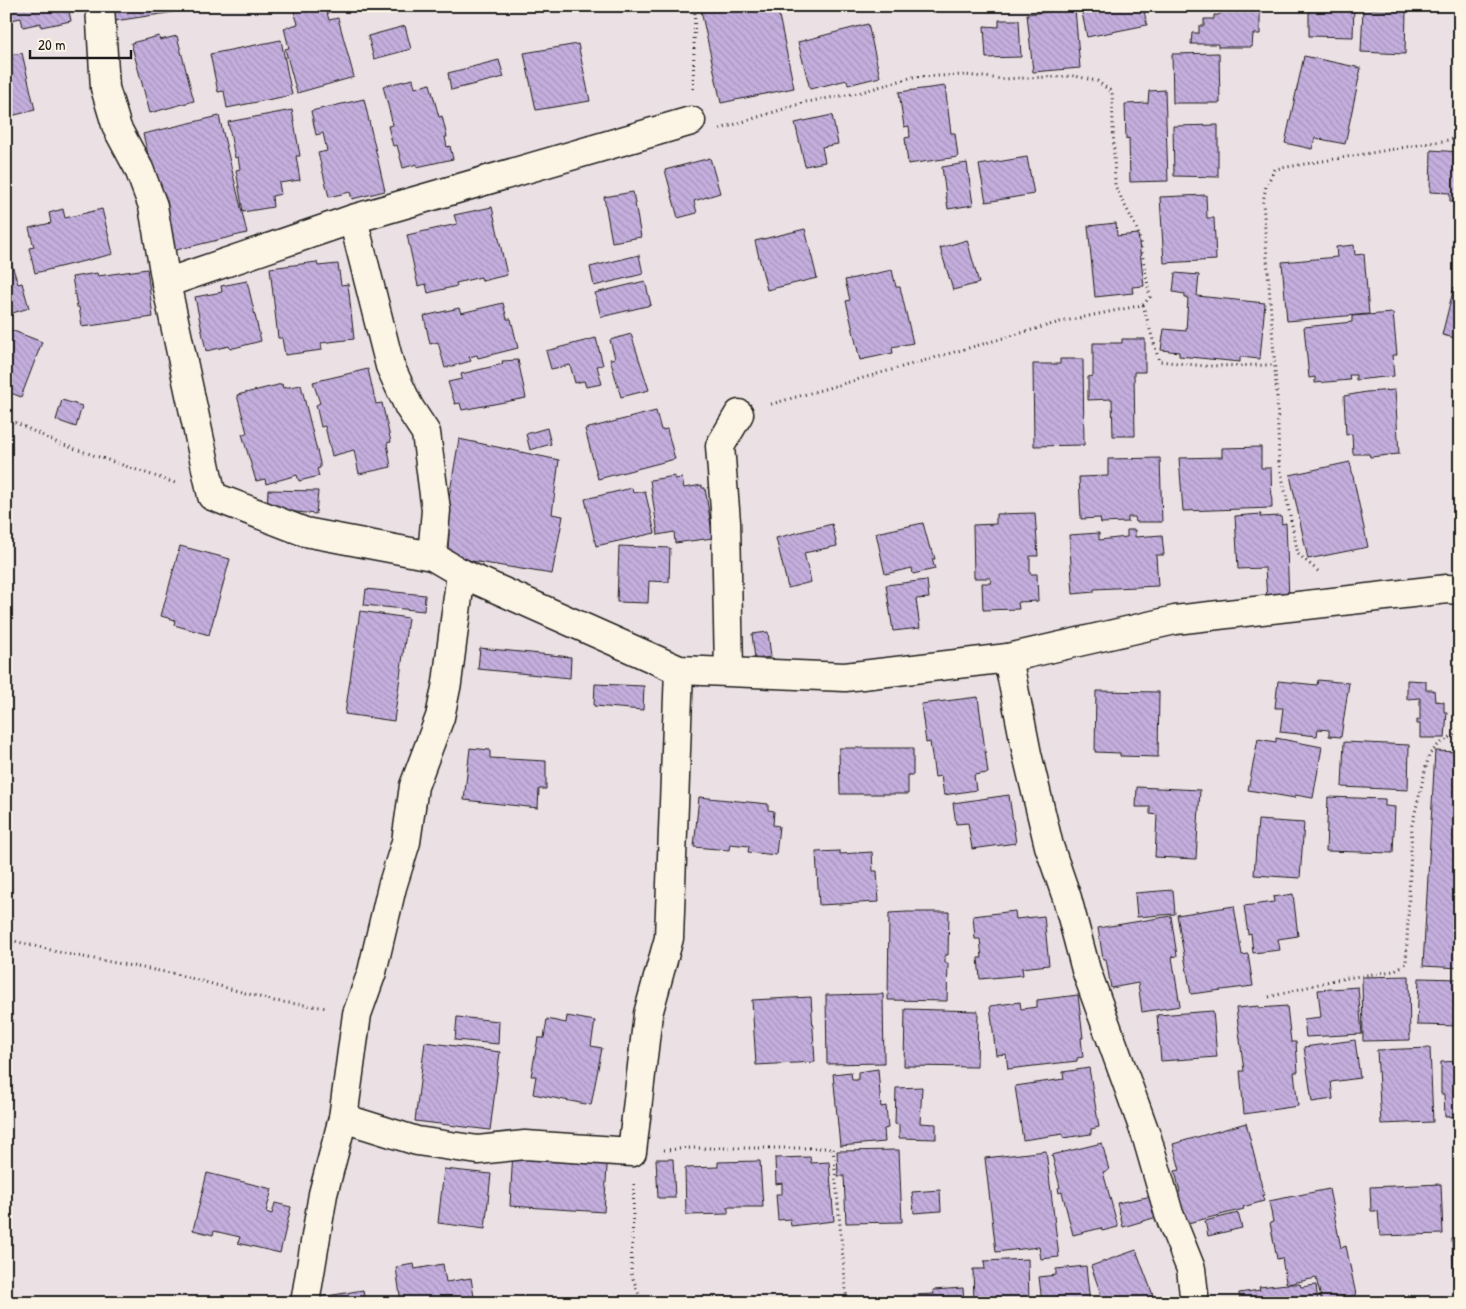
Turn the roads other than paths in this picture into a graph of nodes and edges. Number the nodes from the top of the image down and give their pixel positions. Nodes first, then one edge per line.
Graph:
1 (100, 6) edge
2 (691, 121) road end
3 (353, 220) junction
4 (166, 283) junction
5 (739, 414) road end
6 (432, 556) junction
7 (460, 573) junction
8 (1460, 590) edge
9 (1008, 658) junction
10 (680, 670) junction
11 (729, 671) junction
12 (343, 1118) junction
13 (305, 1303) edge
14 (1195, 1303) edge

1 - 4 street
2 - 3 street
3 - 4 street
3 - 6 street
4 - 6 street
5 - 11 street
6 - 7 street
7 - 10 street
7 - 12 street
8 - 9 street
9 - 11 street
9 - 14 street
10 - 11 street
10 - 12 street
12 - 13 street

